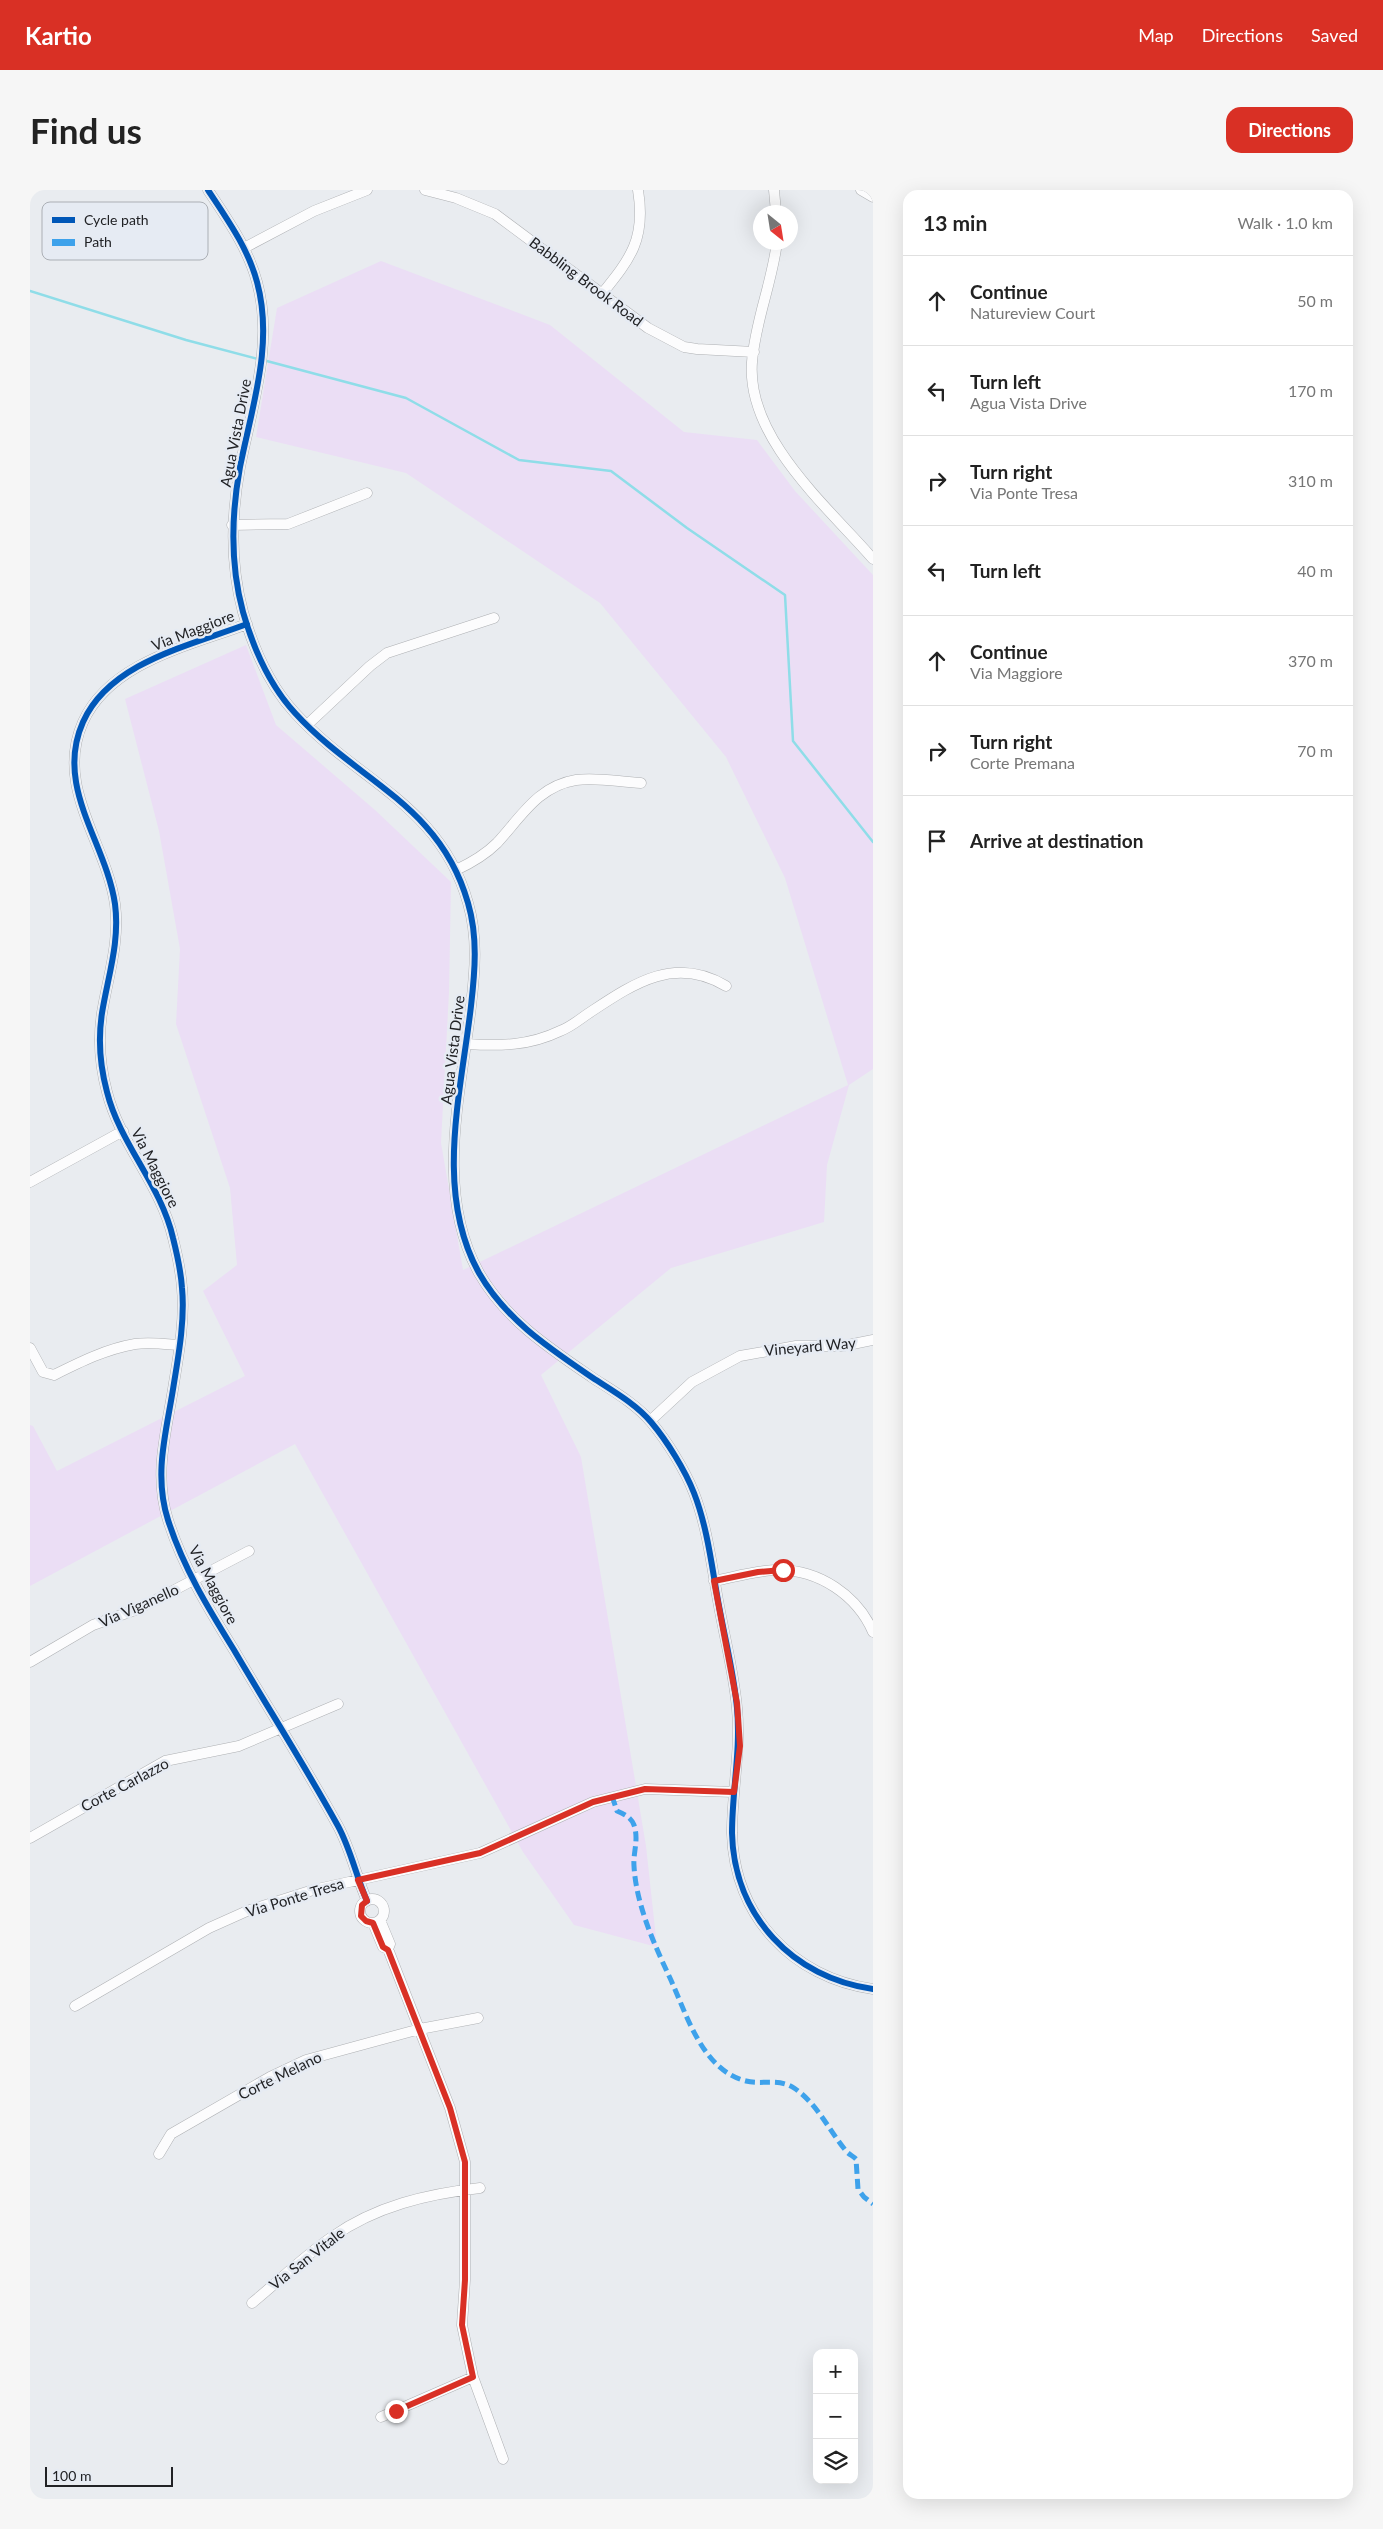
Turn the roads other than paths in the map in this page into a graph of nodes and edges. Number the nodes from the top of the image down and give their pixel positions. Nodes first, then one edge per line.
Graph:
1 (208, 190) edge
2 (367, 190) edge
3 (424, 190) edge
4 (638, 190) edge
5 (775, 190) edge
6 (861, 190) edge
7 (873, 197) edge
8 (776, 205) edge
9 (244, 248) junction
10 (774, 250) edge
11 (601, 295) junction
12 (754, 352) junction
13 (366, 493) dead end
14 (232, 525) junction
15 (873, 559) edge
16 (494, 618) dead end
17 (247, 624) junction
18 (307, 725) junction
19 (641, 783) dead end
20 (456, 870) junction
21 (726, 986) dead end
22 (467, 1044) junction
23 (123, 1131) junction
24 (30, 1182) edge
25 (873, 1340) edge
26 (179, 1345) junction
27 (30, 1348) edge
28 (650, 1421) junction
29 (249, 1551) dead end
30 (714, 1581) junction
31 (193, 1582) junction
32 (873, 1632) edge
33 (30, 1662) edge
34 (338, 1704) dead end
35 (280, 1727) junction
36 (734, 1792) junction
37 (30, 1838) edge
38 (358, 1880) junction
39 (367, 1901) junction
40 (377, 1921) junction
41 (873, 1989) edge
42 (75, 2006) dead end
43 (478, 2018) dead end
44 (420, 2029) junction
45 (159, 2154) dead end
46 (480, 2188) dead end
47 (465, 2190) junction
48 (252, 2303) dead end
49 (473, 2377) junction
50 (381, 2417) dead end
51 (503, 2459) dead end

1 - 9 street, Agua Vista Drive
2 - 9 street
3 - 11 street, Babbling Brook Road
4 - 11 street
5 - 8 street
6 - 7 street
9 - 14 street, Agua Vista Drive
10 - 12 street
11 - 12 street, Babbling Brook Road
12 - 15 street
13 - 14 street
14 - 17 street, Agua Vista Drive
16 - 18 street
17 - 18 street, Agua Vista Drive
17 - 23 street, Via Maggiore
18 - 20 street, Agua Vista Drive
19 - 20 street
20 - 22 street, Agua Vista Drive
21 - 22 street
22 - 28 street, Agua Vista Drive
23 - 24 street
23 - 26 street, Via Maggiore
25 - 28 street, Vineyard Way
26 - 27 street
26 - 31 street, Via Maggiore
28 - 30 street, Agua Vista Drive
29 - 31 street, Via Viganello
30 - 32 street
30 - 36 street, Agua Vista Drive
31 - 33 street, Via Viganello
31 - 35 street, Via Maggiore
34 - 35 street, Corte Carlazzo
35 - 37 street, Corte Carlazzo
35 - 38 street, Via Maggiore
36 - 38 street, Via Ponte Tresa
36 - 41 street, Agua Vista Drive
38 - 39 street, Via Maggiore
38 - 42 street, Via Ponte Tresa
39 - 40 street
39 - 40 street
40 - 44 street
43 - 44 street, Corte Melano
44 - 45 street, Corte Melano
44 - 47 street
46 - 47 street, Via San Vitale
47 - 48 street, Via San Vitale
47 - 49 street
49 - 50 street
49 - 51 street

